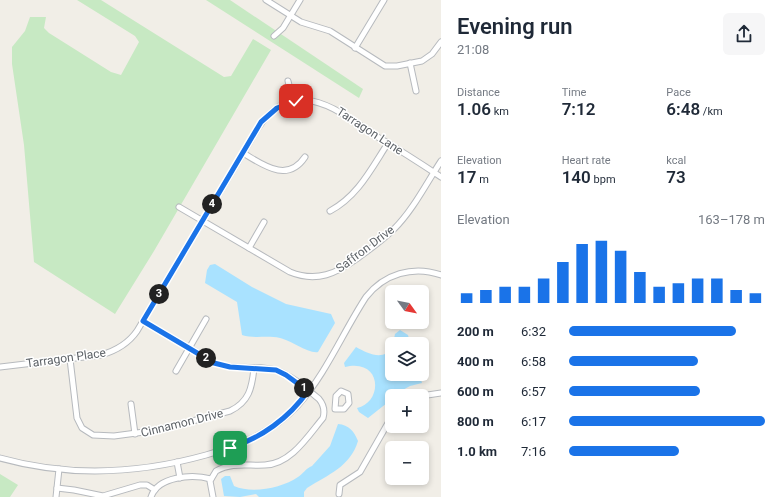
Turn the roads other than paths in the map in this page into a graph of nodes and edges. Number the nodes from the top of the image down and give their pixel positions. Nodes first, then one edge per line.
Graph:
1 (266, 0) edge
2 (300, 0) edge
3 (384, 0) edge
4 (291, 16) junction
5 (274, 36) dead end
6 (441, 42) edge
7 (355, 48) junction
8 (410, 64) junction
9 (288, 81) dead end
10 (416, 91) dead end
11 (293, 102) junction
12 (388, 143) junction
13 (243, 153) junction
14 (305, 157) dead end
15 (441, 161) edge
16 (434, 172) junction
17 (441, 177) edge
18 (179, 207) dead end
19 (330, 211) dead end
20 (202, 220) junction
21 (264, 222) dead end
22 (249, 248) junction
23 (441, 275) edge
24 (206, 319) dead end
25 (143, 321) junction
26 (189, 348) junction
27 (70, 359) junction
28 (0, 367) edge
29 (254, 368) junction
30 (176, 371) dead end
31 (308, 391) junction
32 (441, 393) edge
33 (429, 395) edge
34 (131, 404) dead end
35 (324, 408) junction
36 (335, 409) dead end
37 (385, 428) edge
38 (135, 434) junction
39 (0, 458) edge
40 (176, 462) junction
41 (59, 469) junction
42 (180, 478) junction
43 (211, 478) junction
44 (57, 488) junction
45 (154, 490) junction
46 (338, 494) dead end
47 (56, 497) edge
48 (151, 497) edge
49 (213, 497) edge

1 - 4 street
2 - 4 street
3 - 7 street
4 - 5 street
4 - 7 street
6 - 8 street
7 - 8 street
8 - 10 street
9 - 11 street
11 - 12 street, Tarragon Lane
11 - 13 street, Tarragon Place
12 - 16 street, Tarragon Lane
12 - 19 street
13 - 14 street
13 - 20 street, Tarragon Place
15 - 16 street, Saffron Drive
16 - 17 street, Tarragon Lane
16 - 22 street, Saffron Drive
18 - 20 street, Saffron Drive
20 - 22 street, Saffron Drive
20 - 25 street, Tarragon Place
21 - 22 street
23 - 31 street
24 - 26 street
25 - 26 street
25 - 27 street, Tarragon Place
26 - 29 street
26 - 30 street
27 - 28 street, Tarragon Place
27 - 38 street, Cinnamon Drive
29 - 31 street
29 - 38 street, Cinnamon Drive
31 - 35 street
31 - 40 street
32 - 33 street
34 - 38 street
35 - 36 street
35 - 43 street
37 - 46 street
39 - 41 street
40 - 41 street
40 - 42 street
41 - 44 street
42 - 43 street
42 - 45 street
43 - 49 street
44 - 45 street
44 - 47 street
45 - 48 street

